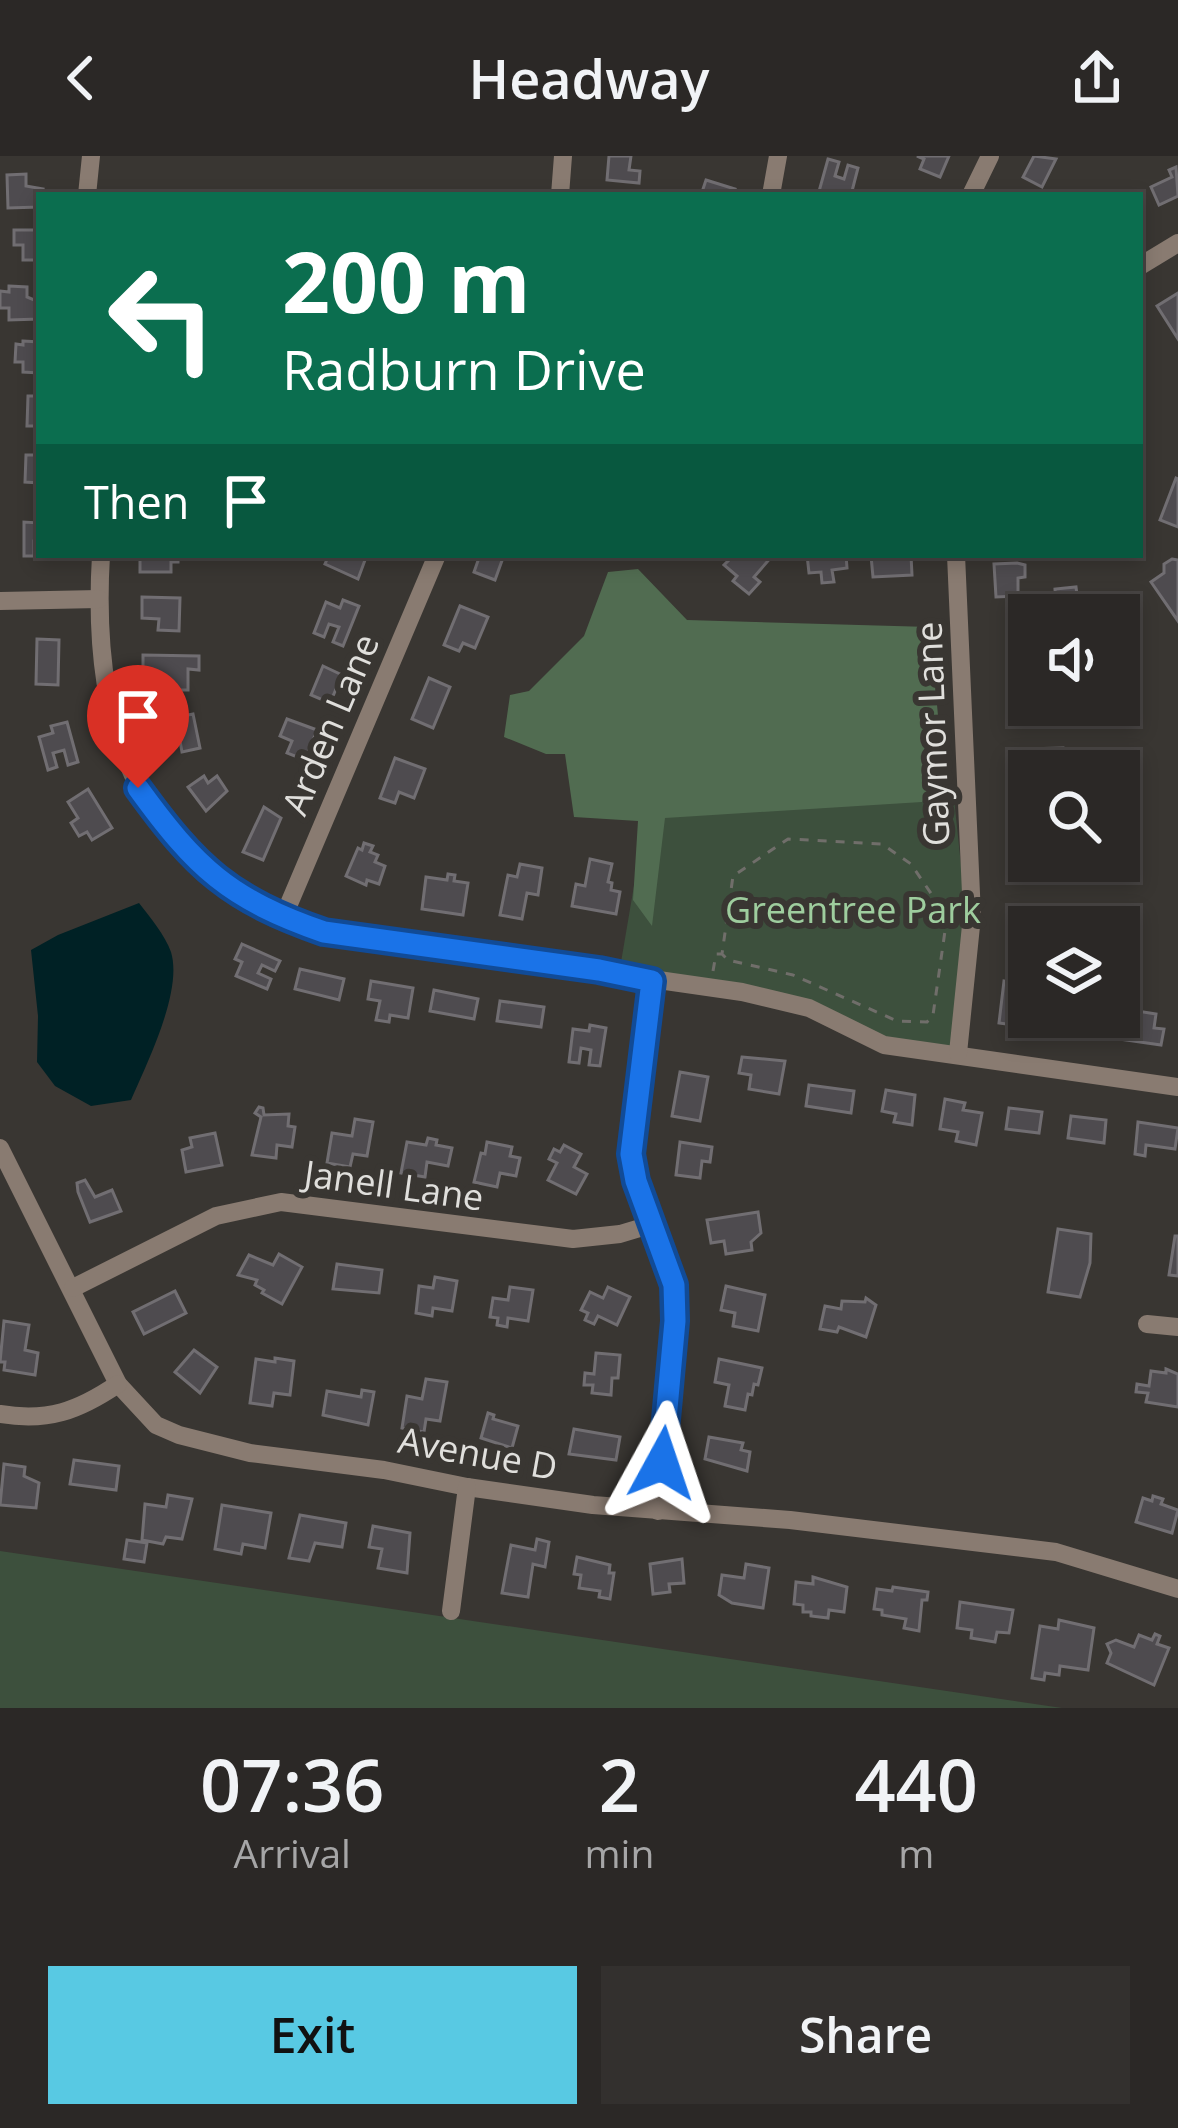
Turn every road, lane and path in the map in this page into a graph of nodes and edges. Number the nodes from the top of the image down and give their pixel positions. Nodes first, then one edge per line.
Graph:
1 (91, 156) edge
2 (563, 156) edge
3 (778, 156) edge
4 (990, 156) edge
5 (87, 192) edge
6 (560, 192) edge
7 (772, 192) edge
8 (972, 192) edge
9 (1178, 243) edge
10 (1143, 264) edge
11 (101, 558) edge
12 (436, 558) edge
13 (956, 558) edge
14 (98, 599) junction
15 (0, 601) edge
16 (284, 918) junction
17 (722, 954) junction
18 (652, 981) junction
19 (710, 988) junction
20 (958, 1053) junction
21 (1178, 1087) edge
22 (0, 1148) edge
23 (650, 1225) junction
24 (73, 1288) junction
25 (1147, 1324) dead end
26 (1178, 1327) edge
27 (118, 1384) junction
28 (0, 1414) edge
29 (467, 1487) junction
30 (658, 1511) junction
31 (1178, 1589) edge
32 (451, 1611) dead end

1 - 5 street
2 - 6 street
3 - 7 street
4 - 8 street
9 - 10 street
11 - 14 street
12 - 16 street, Arden Lane
13 - 20 street, Gaymor Lane
14 - 15 street
14 - 16 street
16 - 18 street
17 - 17 path
17 - 19 path
18 - 19 street
18 - 23 street
19 - 20 street
20 - 21 street
22 - 24 street, Avenue D
23 - 24 street, Janell Lane
23 - 30 street
24 - 27 street, Avenue D
25 - 26 street
27 - 28 street
27 - 29 street, Avenue D
29 - 30 street, Avenue D
29 - 32 street
30 - 31 street, Avenue D

